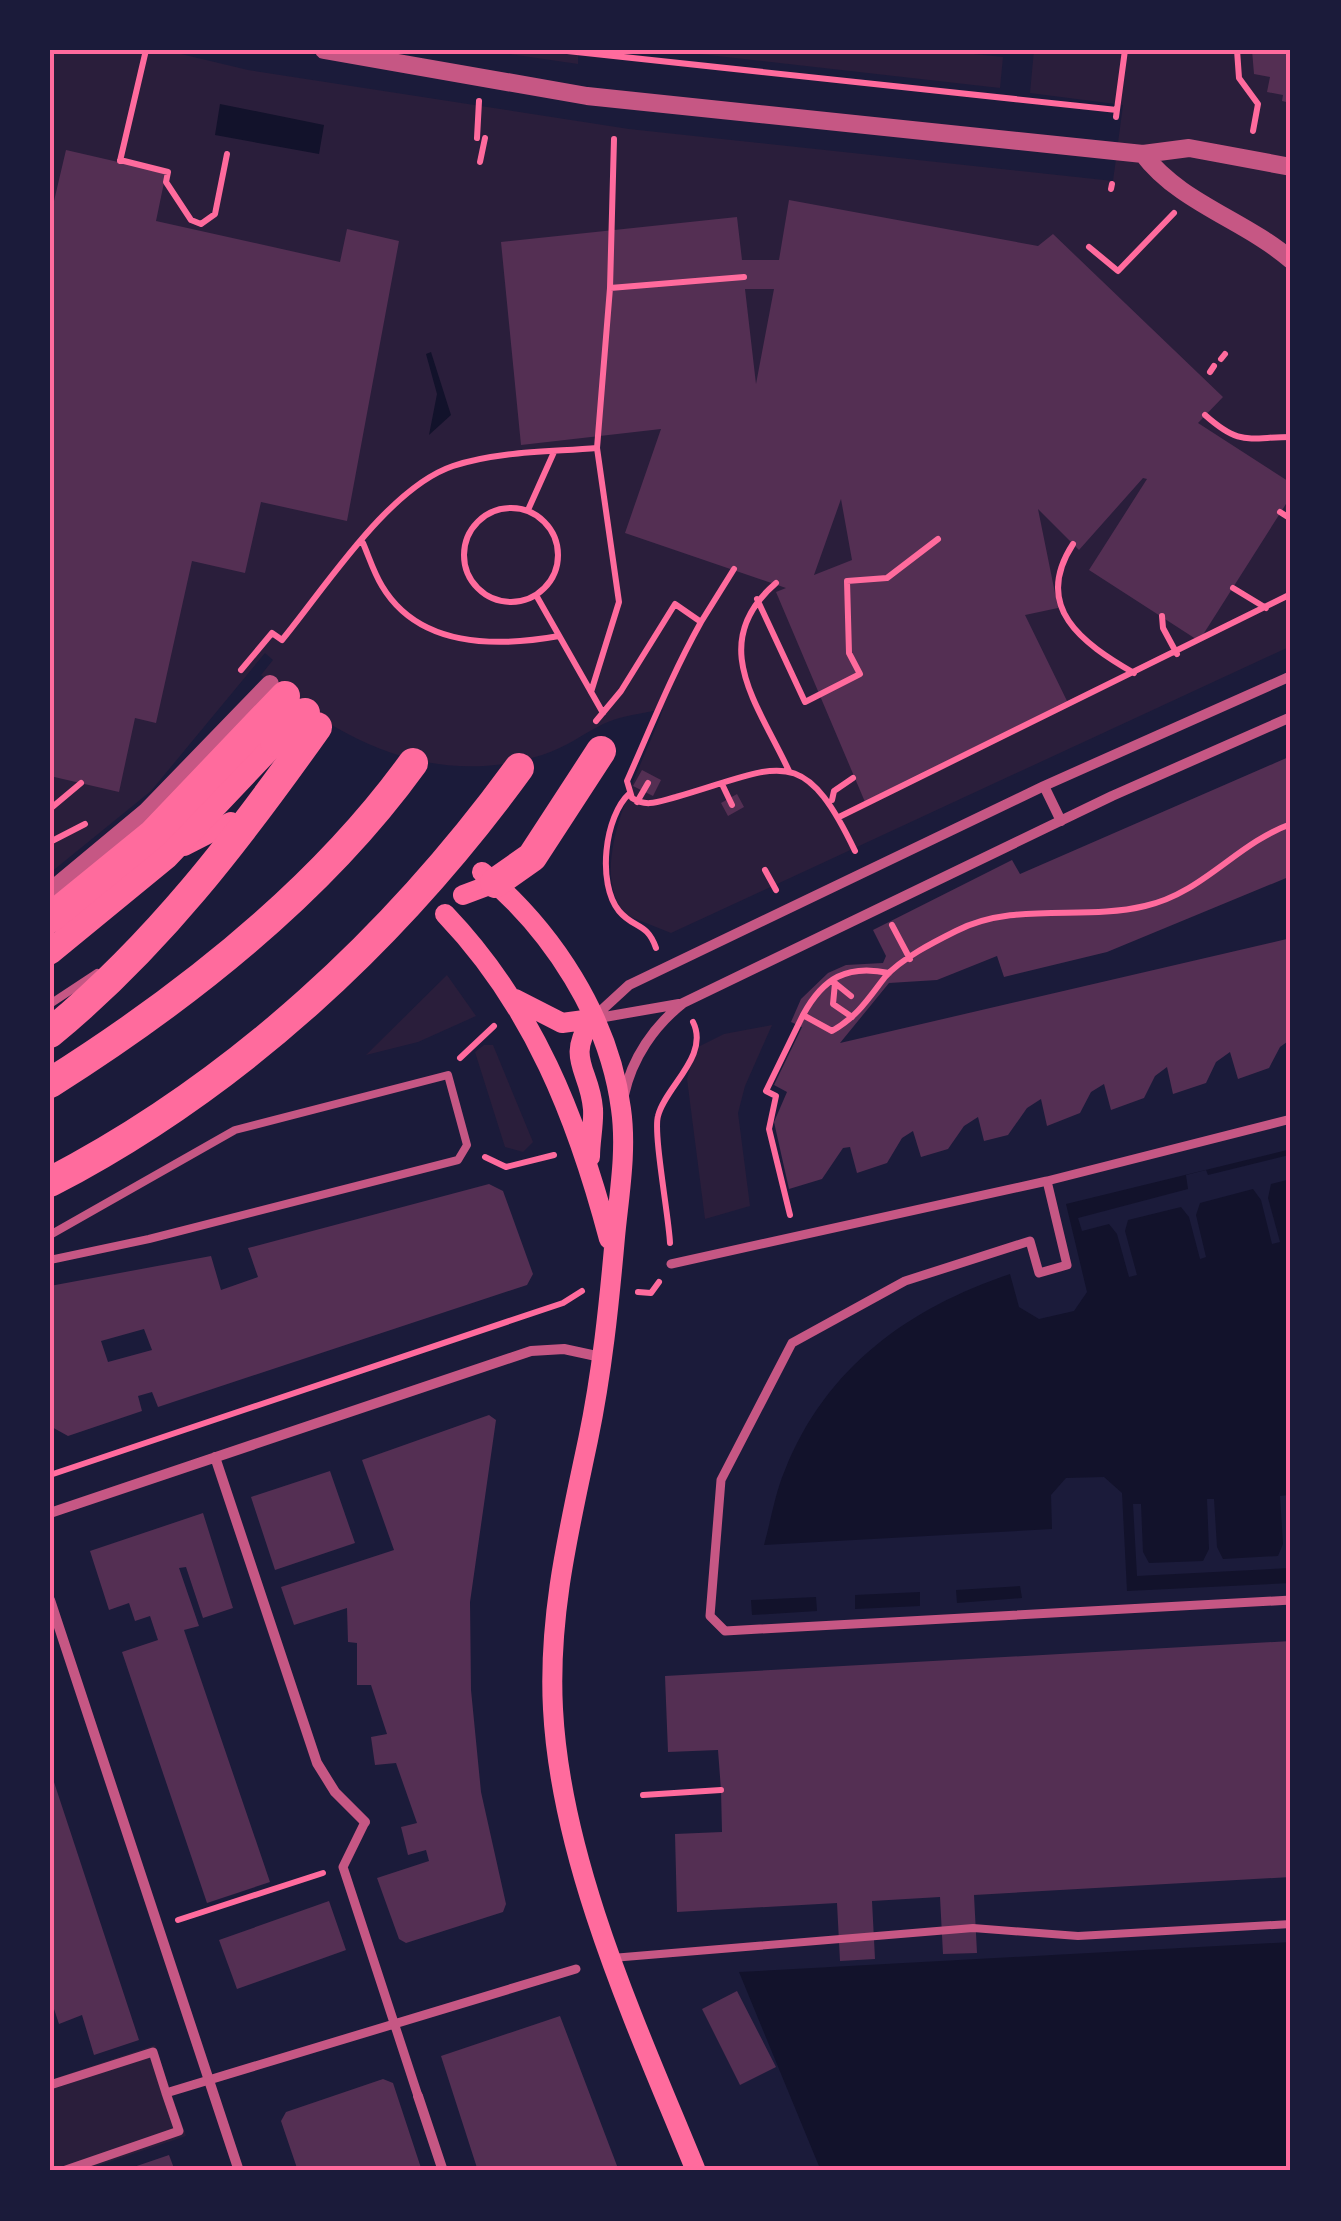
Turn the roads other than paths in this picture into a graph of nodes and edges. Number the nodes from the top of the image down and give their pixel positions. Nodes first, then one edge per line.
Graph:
1 (324, 50) edge
2 (1143, 154) junction
3 (1291, 167) edge
4 (1291, 260) edge
5 (1291, 676) edge
6 (294, 705) junction
7 (1291, 717) edge
8 (594, 741) road end
9 (279, 746) joint
10 (410, 768) dead end
11 (520, 768) dead end
12 (1044, 786) junction
13 (1061, 821) junction
14 (231, 822) dead end
15 (167, 856) junction
16 (488, 878) junction
17 (50, 892) edge
18 (463, 895) dead end
19 (446, 914) dead end
20 (50, 918) edge
21 (173, 918) junction
22 (50, 952) edge
23 (511, 996) junction
24 (683, 1003) junction
25 (50, 1004) edge
26 (592, 1020) junction
27 (50, 1033) edge
28 (50, 1083) edge
29 (1291, 1119) edge
30 (623, 1123) junction
31 (590, 1168) junction
32 (1047, 1181) junction
33 (50, 1182) edge
34 (50, 1235) edge
35 (614, 1256) junction
36 (50, 1260) edge
37 (671, 1264) road end
38 (601, 1357) junction
39 (215, 1457) junction
40 (50, 1512) edge
41 (50, 1600) edge
42 (1291, 1600) edge
43 (365, 1822) joint
44 (1291, 1924) edge
45 (610, 1958) junction
46 (576, 1968) dead end
47 (394, 2024) junction
48 (208, 2079) junction
49 (50, 2085) edge
50 (166, 2093) junction
51 (418, 2096) joint
52 (64, 2171) edge
53 (239, 2171) edge
54 (443, 2171) edge
55 (696, 2171) edge

1 - 2 street
2 - 3 street
2 - 4 street
5 - 12 street
6 - 9 highway
6 - 17 street
6 - 20 highway
6 - 21 highway
7 - 13 street
8 - 16 highway
9 - 15 main road
10 - 28 highway
11 - 33 highway
12 - 13 street
12 - 26 street
13 - 24 street
14 - 15 main road
15 - 22 main road
16 - 18 main road
16 - 26 main road
19 - 23 main road
21 - 25 lane
21 - 27 highway
23 - 26 main road
23 - 31 main road
24 - 26 street
24 - 30 street
26 - 30 main road
26 - 31 main road
29 - 32 street
30 - 35 main road
31 - 35 main road
32 - 37 street
32 - 42 street
34 - 36 lane
35 - 38 main road
38 - 39 street
38 - 45 main road
39 - 40 street
39 - 43 street
41 - 48 street
43 - 47 street
44 - 45 lane
45 - 55 main road
46 - 47 street
47 - 48 street
47 - 51 street
48 - 50 street
48 - 53 street
49 - 50 street
50 - 52 street
51 - 54 street

